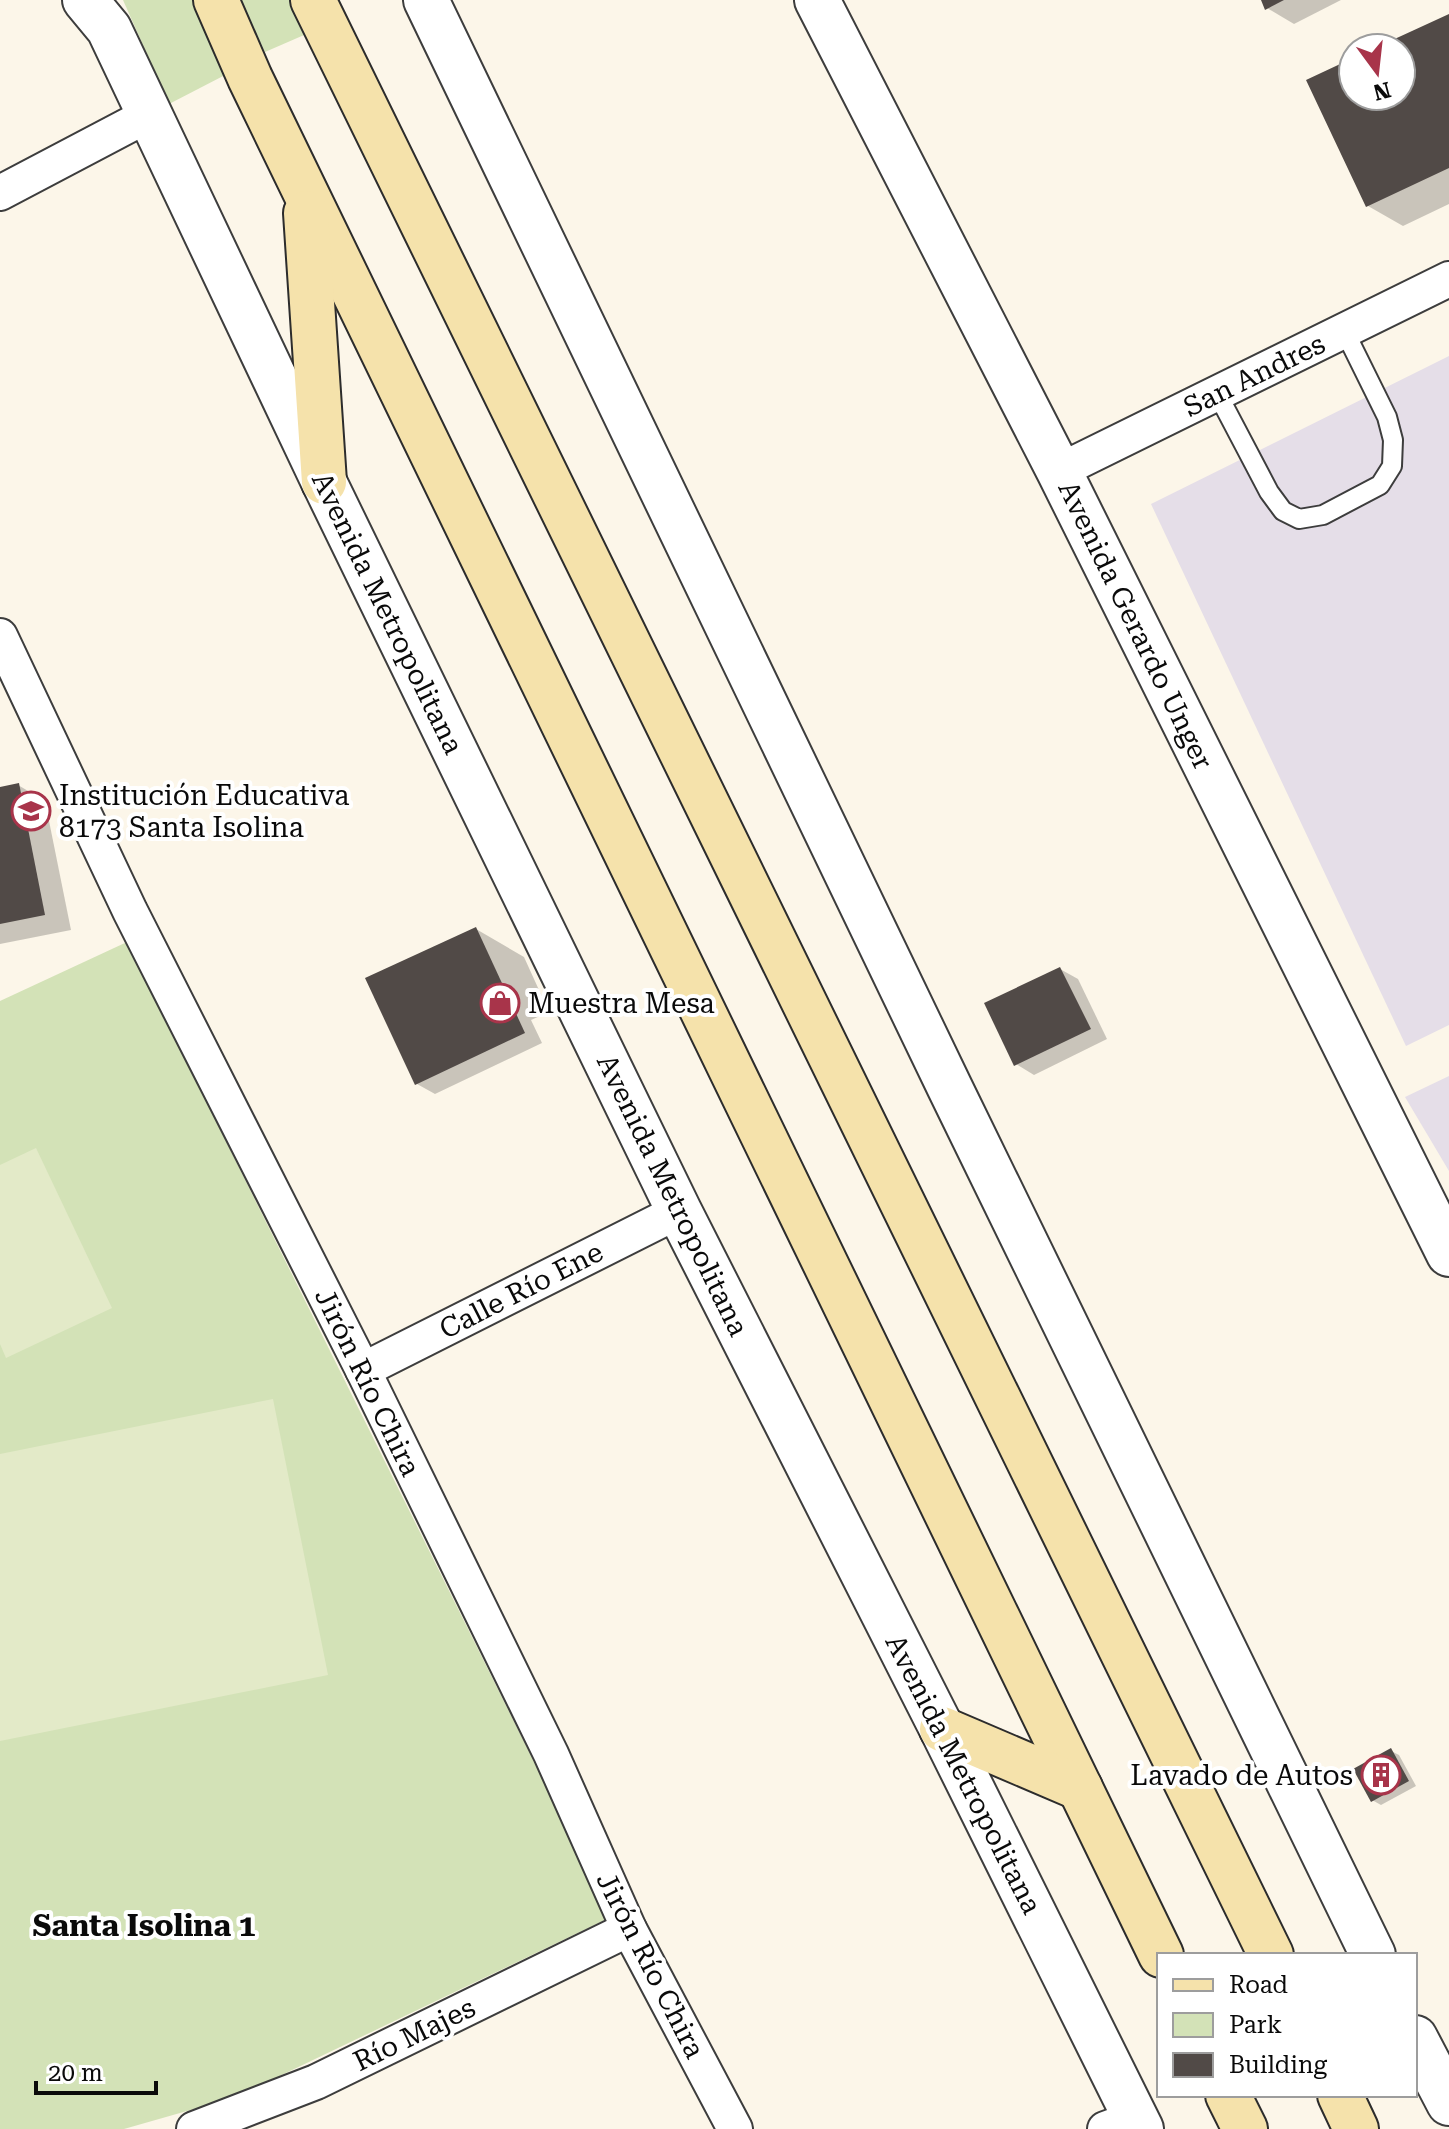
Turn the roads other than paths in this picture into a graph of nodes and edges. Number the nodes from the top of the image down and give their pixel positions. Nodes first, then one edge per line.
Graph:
1 (85, 0) edge
2 (216, 0) edge
3 (313, 0) edge
4 (426, 0) edge
5 (817, 0) edge
6 (150, 114) junction
7 (305, 190) junction
8 (0, 193) edge
9 (1449, 279) edge
10 (1344, 330) junction
11 (1217, 393) junction
12 (1059, 471) junction
13 (324, 482) junction
14 (0, 636) edge
15 (679, 1211) junction
16 (1449, 1254) edge
17 (363, 1370) junction
18 (942, 1729) junction
19 (1080, 1788) junction
20 (629, 1929) junction
21 (1160, 1953) edge
22 (1270, 1953) edge
23 (1372, 1953) edge
24 (1417, 2042) edge
25 (1229, 2097) edge
26 (1341, 2097) edge
27 (1449, 2103) edge
28 (1127, 2125) edge
29 (194, 2129) edge
30 (735, 2129) edge
31 (1245, 2129) edge
32 (1356, 2129) edge

1 - 6 street, Avenida Metropolitana
2 - 7 main road
3 - 22 main road
4 - 23 street
5 - 12 street, Avenida Gerardo Unger
6 - 8 street
6 - 13 street, Avenida Metropolitana
7 - 13 main road
7 - 19 main road
9 - 10 street, San Andres
10 - 11 street, San Andres
10 - 11 lane
11 - 12 street, San Andres
12 - 16 street, Avenida Gerardo Unger
13 - 15 street, Avenida Metropolitana
14 - 17 street, Jirón Río Chira
15 - 17 street, Calle Río Ene
15 - 18 street, Avenida Metropolitana
17 - 20 street, Jirón Río Chira
18 - 19 main road
18 - 28 street, Avenida Metropolitana
19 - 21 main road
20 - 29 street, Río Majes
20 - 30 street, Jirón Río Chira
24 - 27 street
25 - 31 main road
26 - 32 main road

